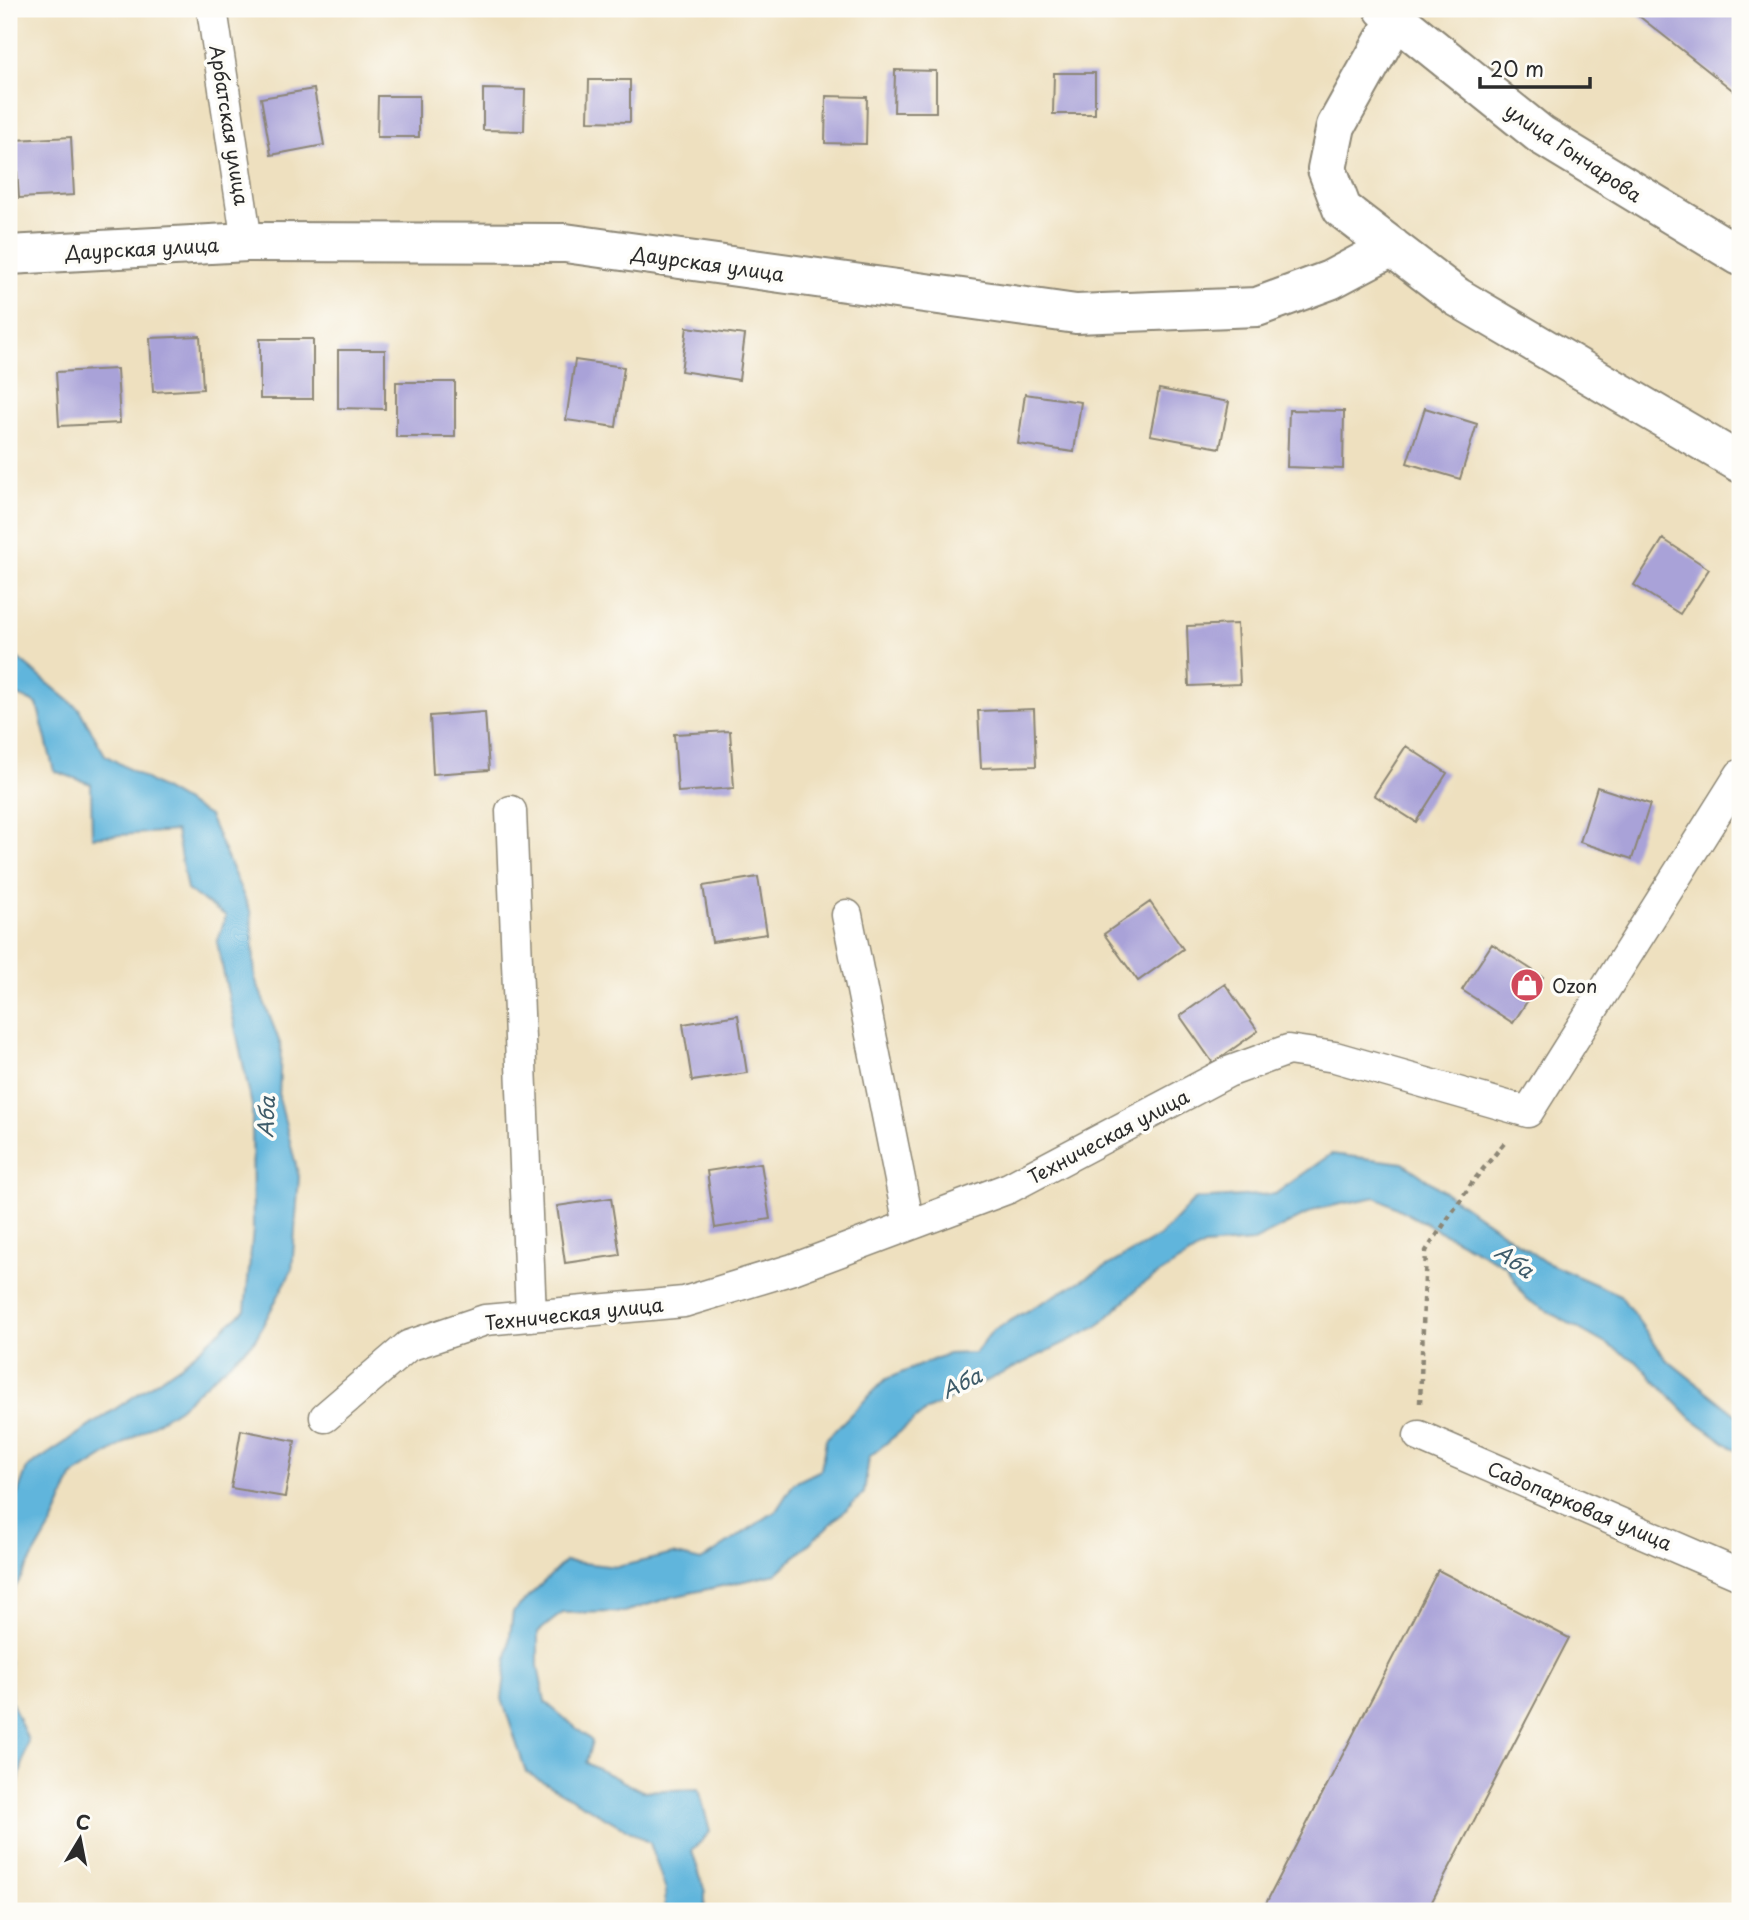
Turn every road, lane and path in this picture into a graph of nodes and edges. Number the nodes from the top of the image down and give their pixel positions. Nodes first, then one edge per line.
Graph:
1 (212, 9) edge
2 (1390, 14) edge
3 (247, 242) junction
4 (1392, 247) junction
5 (9, 255) edge
6 (1740, 256) edge
7 (1740, 463) edge
8 (1740, 775) edge
9 (511, 811) dead end
10 (847, 915) dead end
11 (1528, 1112) junction
12 (909, 1225) junction
13 (531, 1316) junction
14 (325, 1417) dead end
15 (1419, 1436) joint
16 (1740, 1575) edge

1 - 3 street, Арбатская улица
2 - 4 street
2 - 6 street, улица Гончарова
3 - 4 street, Даурская улица
3 - 5 street, Даурская улица
4 - 7 street
8 - 11 street
9 - 13 street
10 - 12 street
11 - 12 street, Техническая улица
11 - 15 path
12 - 13 street, Техническая улица
13 - 14 street, Техническая улица
15 - 16 street, Садопарковая улица

